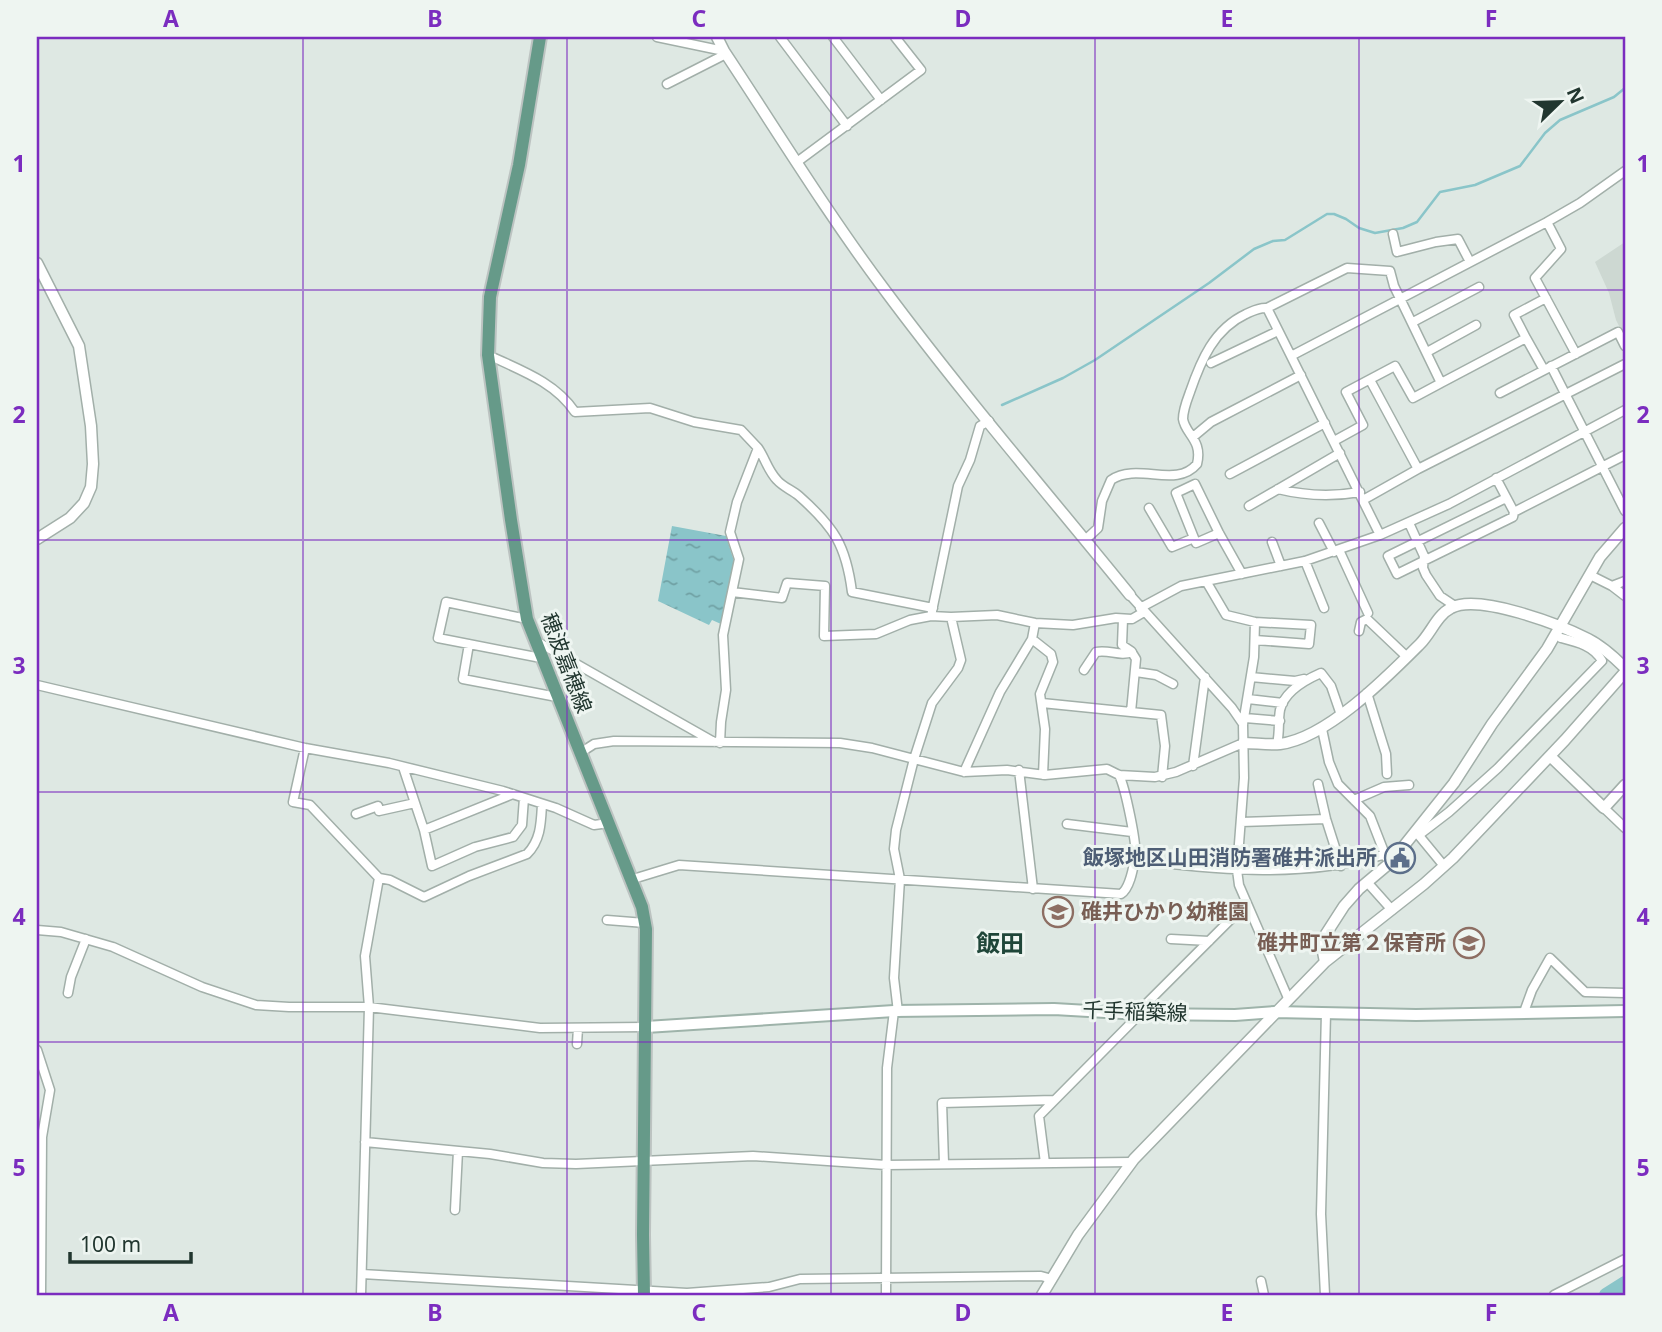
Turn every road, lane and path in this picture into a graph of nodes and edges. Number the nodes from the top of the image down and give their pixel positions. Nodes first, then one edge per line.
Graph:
1 (540, 37) edge
2 (657, 37) edge
3 (717, 37) edge
4 (780, 37) edge
5 (833, 37) edge
6 (895, 37) edge
7 (725, 53) junction
8 (667, 83) dead end
9 (881, 100) junction
10 (847, 126) junction
11 (797, 162) junction
12 (1625, 171) edge
13 (1547, 222) junction
14 (1393, 234) dead end
15 (1470, 262) junction
16 (37, 263) edge
17 (1479, 286) dead end
18 (1400, 298) junction
19 (1546, 298) junction
20 (1266, 308) junction
21 (1413, 322) junction
22 (1476, 325) dead end
23 (1278, 331) junction
24 (1526, 338) junction
25 (1625, 346) edge
26 (1427, 352) junction
27 (1576, 354) junction
28 (488, 355) junction
29 (1291, 356) junction
30 (1211, 363) dead end
31 (1625, 363) edge
32 (1547, 368) junction
33 (1301, 375) junction
34 (1370, 380) junction
35 (1441, 383) junction
36 (1500, 393) dead end
37 (1565, 394) junction
38 (1625, 410) edge
39 (989, 421) junction
40 (1325, 423) junction
41 (1585, 432) junction
42 (1193, 437) junction
43 (1334, 441) junction
44 (758, 448) junction
45 (1340, 453) junction
46 (1625, 455) edge
47 (1603, 467) junction
48 (1418, 469) junction
49 (1230, 474) dead end
50 (1496, 478) junction
51 (1278, 489) junction
52 (1362, 496) junction
53 (1506, 498) junction
54 (1249, 506) dead end
55 (1149, 508) dead end
56 (1625, 511) edge
57 (1514, 512) junction
58 (1319, 523) dead end
59 (1409, 523) junction
60 (1625, 528) edge
61 (1219, 533) junction
62 (1380, 535) junction
63 (1194, 538) junction
64 (37, 539) edge
65 (1085, 540) junction
66 (1272, 542) dead end
67 (1418, 543) junction
68 (1337, 551) junction
69 (1305, 561) junction
70 (1422, 563) junction
71 (1281, 566) junction
72 (1242, 574) junction
73 (1590, 575) junction
74 (1206, 581) junction
75 (1625, 581) edge
76 (1612, 586) junction
77 (732, 592) junction
78 (1130, 595) joint
79 (1625, 596) edge
80 (1455, 606) junction
81 (1324, 608) dead end
82 (1142, 610) junction
83 (932, 612) junction
84 (1368, 613) dead end
85 (951, 617) junction
86 (527, 619) junction
87 (1123, 619) junction
88 (1255, 622) junction
89 (1035, 623) junction
90 (1359, 631) dead end
91 (1561, 633) junction
92 (1032, 639) junction
93 (534, 640) junction
94 (1255, 640) junction
95 (469, 644) junction
96 (1132, 652) junction
97 (1407, 657) junction
98 (541, 658) junction
99 (1084, 670) dead end
100 (1625, 670) edge
101 (1136, 671) junction
102 (1205, 677) junction
103 (1251, 677) junction
104 (1307, 679) junction
105 (1173, 684) dead end
106 (37, 685) edge
107 (1367, 693) junction
108 (557, 697) junction
109 (1248, 699) junction
110 (1042, 703) junction
111 (1283, 703) junction
112 (1131, 712) junction
113 (1341, 715) junction
114 (1244, 721) junction
115 (1280, 721) junction
116 (1322, 729) junction
117 (718, 743) junction
118 (1243, 743) junction
119 (1277, 744) junction
120 (305, 748) junction
121 (580, 753) junction
122 (1550, 756) junction
123 (914, 759) junction
124 (1193, 765) junction
125 (403, 767) junction
126 (1019, 770) junction
127 (964, 772) junction
128 (1387, 774) dead end
129 (1043, 775) junction
130 (1119, 775) junction
131 (1162, 777) junction
132 (1318, 784) dead end
133 (1409, 785) dead end
134 (1625, 785) edge
135 (513, 794) junction
136 (524, 798) junction
137 (1354, 800) junction
138 (415, 803) junction
139 (542, 803) junction
140 (1604, 808) junction
141 (356, 814) dead end
142 (1325, 820) junction
143 (609, 822) junction
144 (1241, 822) junction
145 (1068, 824) dead end
146 (1625, 828) edge
147 (424, 830) junction
148 (1132, 832) junction
149 (1417, 834) junction
150 (1136, 856) junction
151 (1387, 858) junction
152 (1341, 866) junction
153 (1444, 866) junction
154 (1237, 870) junction
155 (379, 878) junction
156 (633, 879) junction
157 (900, 879) junction
158 (1367, 882) junction
159 (1033, 888) junction
160 (1246, 905) junction
161 (1392, 910) junction
162 (607, 920) dead end
163 (645, 923) junction
164 (37, 930) edge
165 (86, 939) junction
166 (1171, 939) dead end
167 (1209, 941) junction
168 (1325, 962) junction
169 (68, 993) dead end
170 (1625, 993) edge
171 (1288, 998) junction
172 (369, 1007) junction
173 (1625, 1011) edge
174 (896, 1012) junction
175 (1275, 1012) junction
176 (1524, 1012) junction
177 (1326, 1013) junction
178 (1140, 1014) junction
179 (646, 1027) junction
180 (578, 1028) junction
181 (577, 1044) dead end
182 (37, 1050) edge
183 (1054, 1100) junction
184 (365, 1142) junction
185 (458, 1151) junction
186 (643, 1160) junction
187 (1131, 1162) junction
188 (944, 1163) junction
189 (1045, 1163) junction
190 (886, 1165) junction
191 (455, 1210) dead end
192 (1625, 1258) edge
193 (362, 1274) junction
194 (886, 1277) junction
195 (1052, 1279) junction
196 (1261, 1281) dead end
197 (644, 1293) edge
198 (41, 1295) edge
199 (361, 1295) edge
200 (886, 1295) edge
201 (1042, 1295) edge
202 (1264, 1295) edge
203 (1325, 1295) edge
204 (1554, 1295) edge

1 - 28 main road, 穂波嘉穂線
2 - 7 street
3 - 7 street
4 - 10 street
5 - 9 street
6 - 9 street
7 - 8 street
7 - 11 street
9 - 10 street
10 - 11 street
11 - 39 street
12 - 13 street
13 - 15 street
13 - 19 street
14 - 15 street
15 - 18 street
16 - 64 street
17 - 21 street
18 - 20 street
18 - 21 street
18 - 29 street
19 - 24 street
19 - 27 street
20 - 23 street
20 - 42 street
21 - 26 street
22 - 26 street
23 - 29 street
23 - 30 street
24 - 32 street
24 - 35 street
25 - 27 street
26 - 35 street
27 - 32 street
28 - 44 street
28 - 86 main road, 穂波嘉穂線
29 - 33 street
31 - 37 street
32 - 36 street
32 - 37 street
33 - 40 street
33 - 42 street
34 - 35 street
34 - 43 street
34 - 48 street
37 - 41 street
37 - 48 street
38 - 41 street
39 - 65 street
39 - 83 street
40 - 43 street
40 - 49 street
41 - 47 street
41 - 50 street
42 - 65 street
43 - 45 street
44 - 77 street
44 - 83 street
45 - 51 street
45 - 52 street
46 - 47 street
47 - 56 street
47 - 57 street
48 - 52 street
50 - 53 street
50 - 59 street
51 - 52 street
51 - 54 street
52 - 62 street
53 - 57 street
53 - 67 street
55 - 63 street
57 - 70 street
58 - 68 street
59 - 62 street
59 - 67 street
60 - 73 street
61 - 63 street
61 - 63 street
61 - 72 street
62 - 68 street
65 - 78 street
66 - 71 street
67 - 70 street
67 - 70 street
68 - 69 street
68 - 84 street
69 - 71 street
69 - 81 street
70 - 80 street
71 - 72 street
72 - 74 street
73 - 76 street
73 - 91 street
74 - 82 street
74 - 88 street
75 - 76 street
76 - 79 street
77 - 83 street
77 - 117 street
78 - 82 street
80 - 91 street
80 - 97 street
82 - 87 street
82 - 102 street
83 - 85 street
85 - 89 street
85 - 123 street
86 - 93 main road, 穂波嘉穂線
86 - 95 street
87 - 89 street
87 - 96 street
88 - 94 street
88 - 94 street
89 - 92 street
90 - 97 street
91 - 100 street
91 - 149 street
91 - 149 street
92 - 110 street
92 - 127 street
93 - 98 main road, 穂波嘉穂線
93 - 117 street
94 - 103 street
95 - 98 street
95 - 108 street
96 - 99 street
96 - 101 street
97 - 107 street
98 - 108 main road, 穂波嘉穂線
100 - 122 street
101 - 105 street
101 - 112 street
102 - 114 street
102 - 124 street
103 - 104 street
103 - 109 street
104 - 111 street
104 - 113 street
106 - 120 street
107 - 113 street
107 - 128 street
108 - 121 main road, 穂波嘉穂線
109 - 111 street
109 - 114 street
110 - 112 street
110 - 129 street
111 - 115 street
112 - 131 street
113 - 116 street
114 - 115 street
114 - 118 street
115 - 119 street
116 - 119 street
116 - 137 street
117 - 121 street
117 - 123 street
118 - 119 street
118 - 124 street
118 - 144 street
120 - 125 street
120 - 155 street
121 - 143 main road, 穂波嘉穂線
122 - 140 street
122 - 153 street
123 - 127 street
123 - 157 street
124 - 131 street
125 - 135 street
125 - 138 street
126 - 127 street
126 - 129 street
126 - 159 street
129 - 130 street
130 - 131 street
130 - 148 street
132 - 142 street
133 - 137 street
134 - 140 street
135 - 136 street
135 - 147 street
136 - 139 street
136 - 147 street
137 - 151 street
138 - 141 street
138 - 147 street
139 - 143 street
139 - 155 street
140 - 146 street
142 - 144 street
142 - 152 street
143 - 156 main road, 穂波嘉穂線
144 - 154 street
145 - 148 street
148 - 150 street
149 - 151 street
149 - 153 street
150 - 154 street
150 - 159 street
151 - 152 street
151 - 158 street
152 - 154 street
153 - 161 street
154 - 160 street
155 - 172 street
156 - 157 street
156 - 163 main road, 穂波嘉穂線
157 - 159 street
157 - 174 street
158 - 161 street
158 - 168 street
160 - 167 street
160 - 171 street
161 - 168 street
162 - 163 street
163 - 179 main road, 穂波嘉穂線
164 - 165 street
165 - 169 street
165 - 172 street
166 - 167 street
167 - 178 street
168 - 171 street
170 - 176 street
171 - 175 street
172 - 180 street
172 - 184 street
173 - 176 main road, 千手稲築線
174 - 178 main road, 千手稲築線
174 - 179 main road, 千手稲築線
174 - 190 street
175 - 177 main road, 千手稲築線
175 - 178 main road, 千手稲築線
175 - 187 street
176 - 177 main road, 千手稲築線
177 - 203 street
178 - 183 street
179 - 180 street
179 - 186 main road, 穂波嘉穂線
180 - 181 street
182 - 198 street
183 - 188 street
183 - 189 street
184 - 185 street
184 - 193 street
185 - 186 street
185 - 191 street
186 - 190 street
186 - 197 main road, 穂波嘉穂線
187 - 189 street
187 - 195 street
188 - 189 street
188 - 190 street
190 - 194 street
192 - 204 street
193 - 197 street
193 - 199 street
194 - 195 street
194 - 197 street
194 - 200 street
195 - 201 street
196 - 202 street

